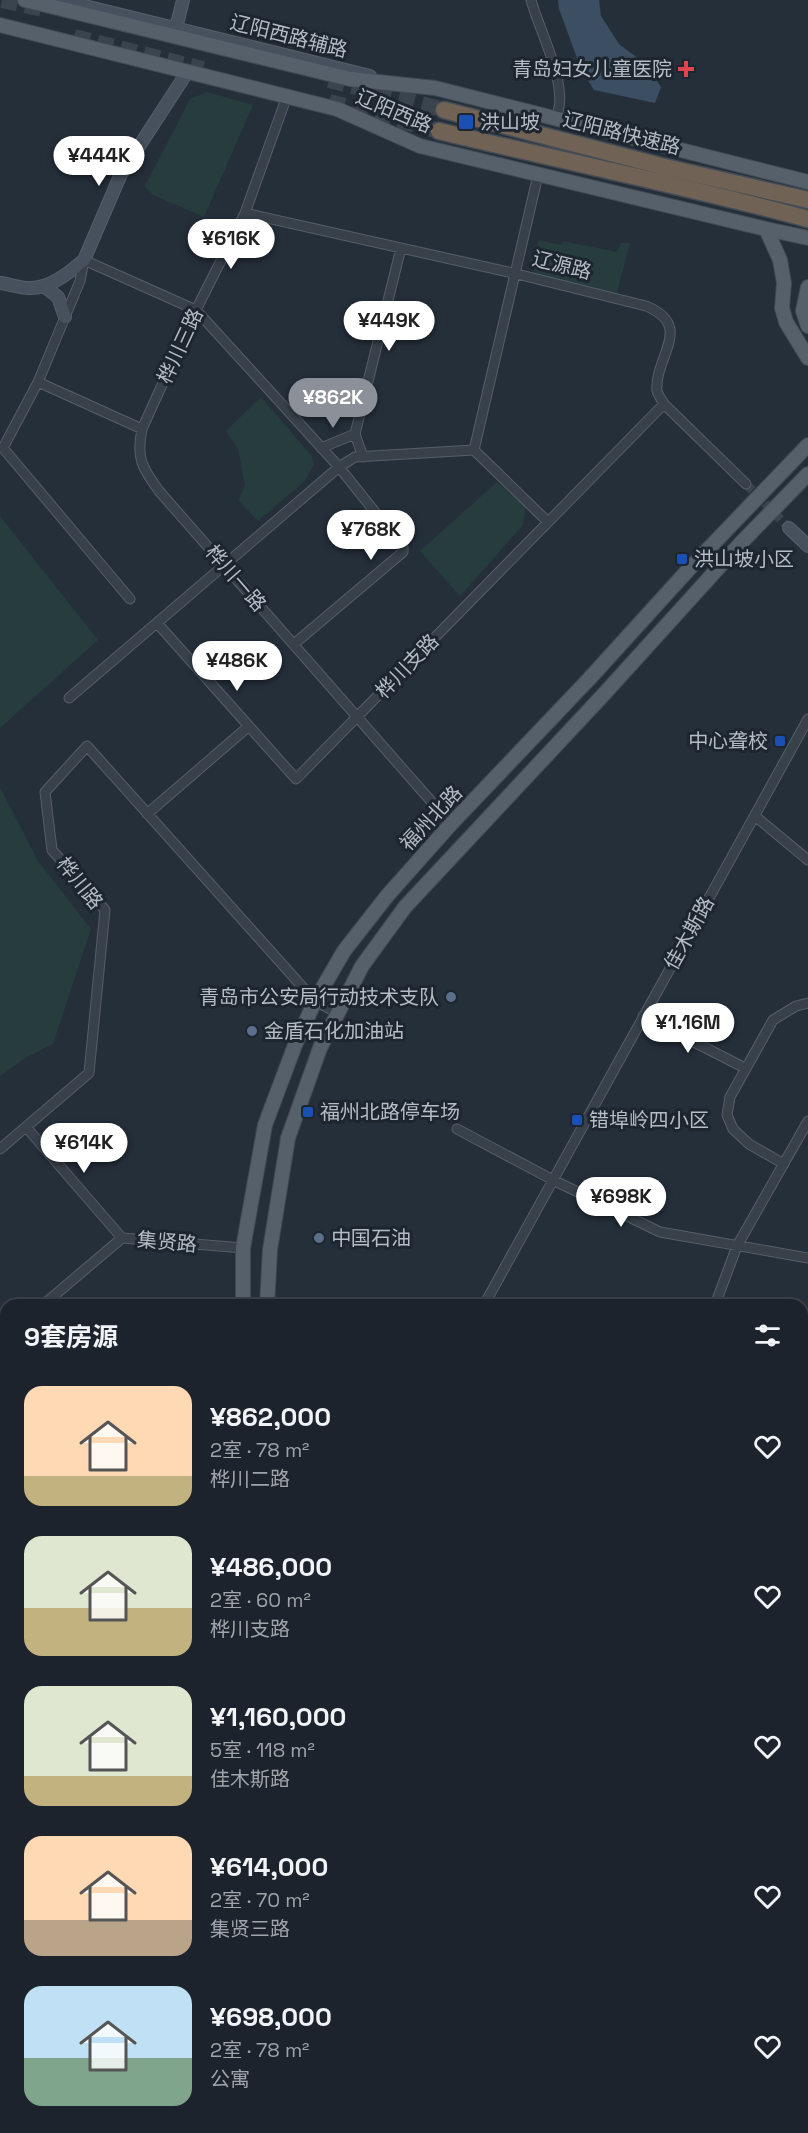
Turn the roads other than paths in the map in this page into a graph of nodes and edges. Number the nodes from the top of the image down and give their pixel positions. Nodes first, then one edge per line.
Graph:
1 (26, 0) edge
2 (60, 0) edge
3 (183, 0) edge
4 (531, 0) edge
5 (0, 25) edge
6 (171, 31) junction
7 (188, 71) junction
8 (287, 96) junction
9 (444, 110) tunnel mouth
10 (555, 119) junction
11 (439, 131) tunnel mouth
12 (538, 175) junction
13 (808, 182) edge
14 (718, 187) junction
15 (808, 200) edge
16 (245, 213) junction
17 (808, 219) edge
18 (766, 229) junction
19 (808, 238) edge
20 (401, 248) junction
21 (84, 260) junction
22 (517, 274) junction
23 (0, 282) edge
24 (45, 286) junction
25 (808, 287) edge
26 (196, 310) junction
27 (65, 317) junction
28 (808, 326) edge
29 (808, 358) edge
30 (38, 382) junction
31 (664, 404) junction
32 (142, 429) junction
33 (808, 430) edge
34 (355, 434) junction
35 (321, 448) junction
36 (474, 450) junction
37 (804, 450) edge
38 (363, 457) junction
39 (339, 467) junction
40 (808, 474) edge
41 (746, 484) tunnel mouth
42 (548, 522) junction
43 (789, 528) tunnel mouth
44 (808, 546) edge
45 (225, 565) junction
46 (130, 598) dead end
47 (157, 622) junction
48 (294, 644) junction
49 (69, 698) dead end
50 (357, 718) junction
51 (808, 718) edge
52 (249, 726) junction
53 (147, 814) junction
54 (755, 816) junction
55 (451, 824) junction
56 (808, 860) edge
57 (315, 1001) junction
58 (808, 1003) edge
59 (338, 1013) junction
60 (644, 1016) junction
61 (746, 1068) junction
62 (808, 1121) edge
63 (26, 1127) junction
64 (457, 1128) dead end
65 (0, 1149) edge
66 (784, 1164) junction
67 (553, 1180) junction
68 (122, 1238) junction
69 (737, 1246) junction
70 (243, 1248) junction
71 (808, 1258) edge
72 (50, 1299) edge
73 (243, 1299) edge
74 (267, 1299) edge
75 (487, 1299) edge
76 (717, 1299) edge

1 - 6 main road, 辽阳西路
2 - 6 street
3 - 6 street
4 - 10 street
5 - 7 main road, 辽阳西路
6 - 10 main road, 辽阳西路
7 - 8 main road, 辽阳西路
7 - 21 street
8 - 12 main road, 辽阳西路
8 - 16 street, 桦川三路
9 - 14 highway, 辽阳路快速路
10 - 13 main road, 辽阳西路
11 - 14 highway, 辽阳路快速路
12 - 18 main road, 辽阳西路
12 - 22 street
14 - 15 highway
14 - 17 highway
16 - 20 street, 辽源路
16 - 26 street, 桦川三路
18 - 19 main road, 辽阳西路
18 - 29 main road
20 - 22 street, 辽源路
20 - 34 street
21 - 24 street
21 - 26 street
21 - 27 street
22 - 31 street, 辽源路
22 - 36 street
23 - 24 street
24 - 27 street
25 - 28 main road
26 - 32 street, 桦川三路
26 - 35 street
27 - 30 street
30 - 32 street
30 - 46 street
31 - 41 street
31 - 42 street, 桦川支路
32 - 45 street, 桦川一路
33 - 37 main road
34 - 35 street
34 - 38 street
35 - 39 street
36 - 38 street
36 - 42 street
37 - 55 main road, 福州北路
38 - 39 street
39 - 45 street
39 - 48 street
40 - 59 main road, 福州北路
42 - 50 street, 桦川支路
43 - 44 street
45 - 47 street
45 - 48 street, 桦川一路
47 - 49 street
47 - 52 street, 桦川支路
48 - 50 street, 桦川一路
50 - 52 street, 桦川支路
50 - 55 street, 桦川一路
51 - 54 street, 佳木斯路
52 - 53 street
53 - 57 street, 桦川路
53 - 63 street, 桦川路
54 - 56 street
54 - 60 street, 佳木斯路
55 - 57 main road, 福州北路
57 - 59 street, 桦川路
57 - 70 main road, 福州北路
58 - 61 street
59 - 74 main road, 福州北路
60 - 61 street
60 - 67 street, 佳木斯路
61 - 66 street
62 - 66 street
63 - 65 street, 桦川路
63 - 68 street
64 - 67 street
66 - 69 street
67 - 69 street
67 - 75 street, 佳木斯路
68 - 70 street, 集贤路
68 - 72 street, 集贤路
69 - 71 street
69 - 76 street
70 - 73 main road, 福州北路

